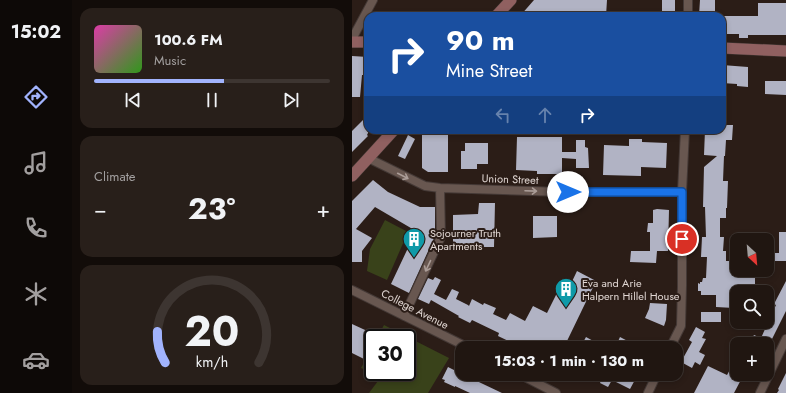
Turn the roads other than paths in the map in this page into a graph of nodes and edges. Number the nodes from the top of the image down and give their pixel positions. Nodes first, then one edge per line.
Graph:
1 (373, 0) edge
2 (511, 0) edge
3 (688, 0) edge
4 (367, 12) edge
5 (500, 12) edge
6 (688, 12) edge
7 (364, 17) edge
8 (352, 40) edge
9 (364, 42) edge
10 (726, 48) edge
11 (786, 51) edge
12 (390, 134) edge
13 (685, 134) edge
14 (368, 158) junction
15 (352, 176) edge
16 (440, 188) junction
17 (682, 192) junction
18 (352, 290) edge
19 (404, 316) junction
20 (786, 339) edge
21 (455, 341) edge
22 (674, 341) edge
23 (533, 381) edge
24 (654, 381) edge
25 (554, 392) edge
26 (648, 393) edge
27 (760, 393) edge

1 - 4 street
2 - 5 street
3 - 6 street
7 - 8 street
8 - 9 street
10 - 11 street
12 - 14 street
13 - 17 street
14 - 15 street
14 -> 16 street, Union Street
16 -> 17 street, Union Street
16 -> 19 street
17 - 22 street
18 - 19 street, College Avenue
19 - 21 street, College Avenue
20 - 27 street
23 - 25 street
24 - 26 street

